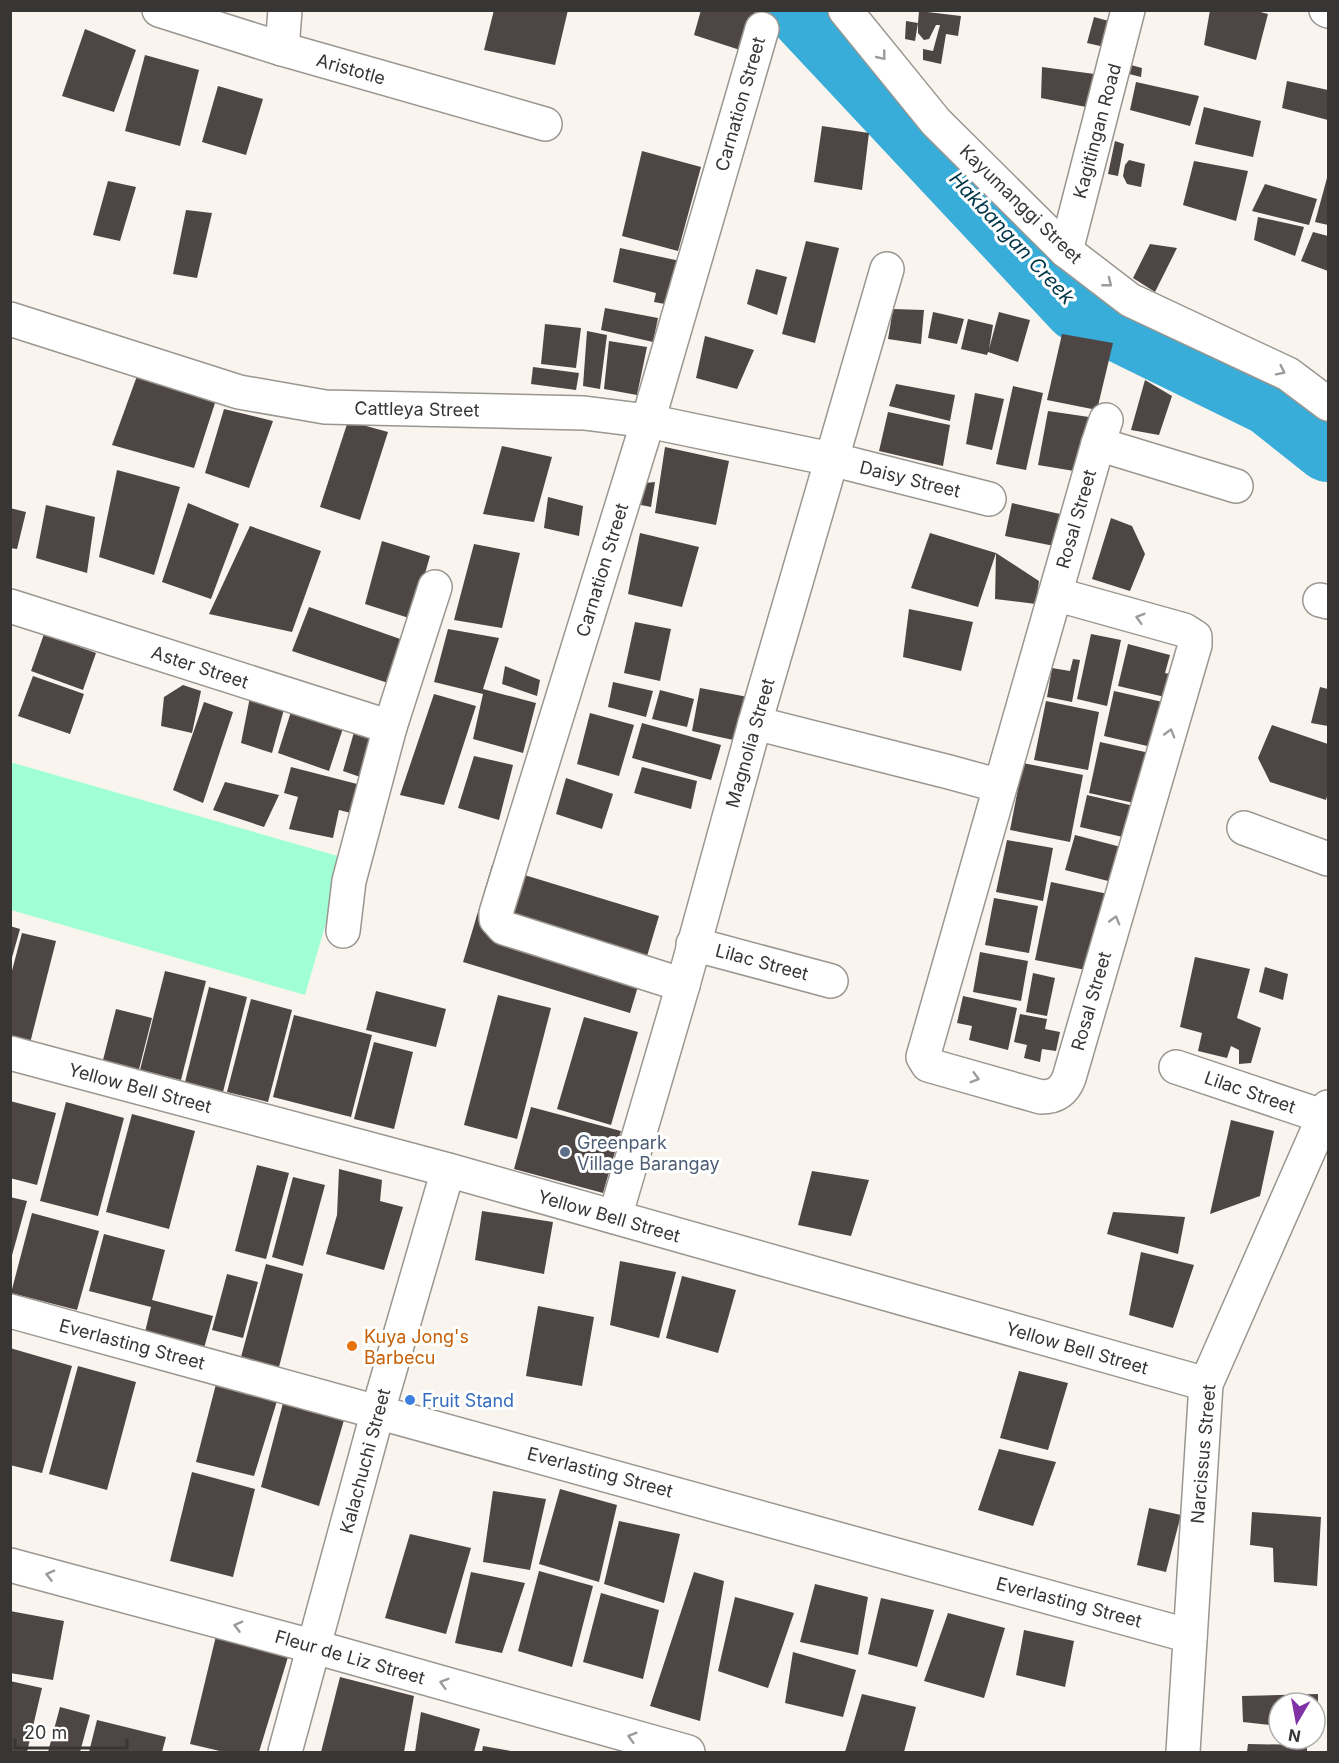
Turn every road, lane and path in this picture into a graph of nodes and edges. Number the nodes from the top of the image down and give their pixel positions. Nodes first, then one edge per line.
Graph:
1 (159, 10) edge
2 (285, 10) edge
3 (845, 10) edge
4 (1128, 10) edge
5 (762, 29) dead end
6 (282, 49) junction
7 (545, 124) dead end
8 (1066, 251) junction
9 (887, 269) dead end
10 (10, 319) edge
11 (1329, 404) edge
12 (648, 421) junction
13 (831, 459) junction
14 (1236, 486) dead end
15 (989, 499) dead end
16 (435, 587) dead end
17 (1055, 594) junction
18 (10, 606) edge
19 (755, 723) junction
20 (390, 727) junction
21 (1000, 786) junction
22 (1244, 828) dead end
23 (1329, 859) edge
24 (343, 931) dead end
25 (693, 944) junction
26 (831, 981) dead end
27 (683, 985) junction
28 (10, 1053) edge
29 (1176, 1066) dead end
30 (1327, 1112) edge
31 (448, 1170) junction
32 (615, 1217) junction
33 (10, 1311) edge
34 (1206, 1384) junction
35 (378, 1411) junction
36 (10, 1565) edge
37 (1190, 1636) junction
38 (315, 1647) junction
39 (285, 1752) edge
40 (688, 1752) edge
41 (1183, 1752) edge

1 - 6 street, Aristotle
2 - 6 street
3 -> 8 street, Kayumanggi Street
4 - 8 street, Kagitingan Road
5 - 12 street, Carnation Street
6 - 7 street, Aristotle
8 -> 11 street, Kayumanggi Street
9 - 13 street, Magnolia Street
10 - 12 street, Cattleya Street
12 - 13 street, Cattleya Street
12 - 27 street, Carnation Street
13 - 15 street, Daisy Street
13 - 19 street, Magnolia Street
14 - 17 street, Rosal Street
16 - 20 street
17 - 21 street, Rosal Street
21 -> 17 street, Rosal Street
18 - 20 street, Aster Street
19 - 21 street
19 - 25 street, Magnolia Street
20 - 24 street
22 - 23 street
25 - 26 street, Lilac Street
25 - 27 street, Magnolia Street
27 - 32 street, Magnolia Street
28 - 31 street, Yellow Bell Street
29 - 30 street, Lilac Street
30 - 34 street, Narcissus Street
31 - 32 street, Yellow Bell Street
31 - 35 street, Kalachuchi Street
32 - 34 street, Yellow Bell Street
33 - 35 street, Everlasting Street
34 - 37 street, Narcissus Street
35 - 37 street, Everlasting Street
35 - 38 street, Kalachuchi Street
38 -> 36 street, Fleur de Liz Street
37 - 41 street, Narcissus Street
38 - 39 street, Kalachuchi Street
40 -> 38 street, Fleur de Liz Street

